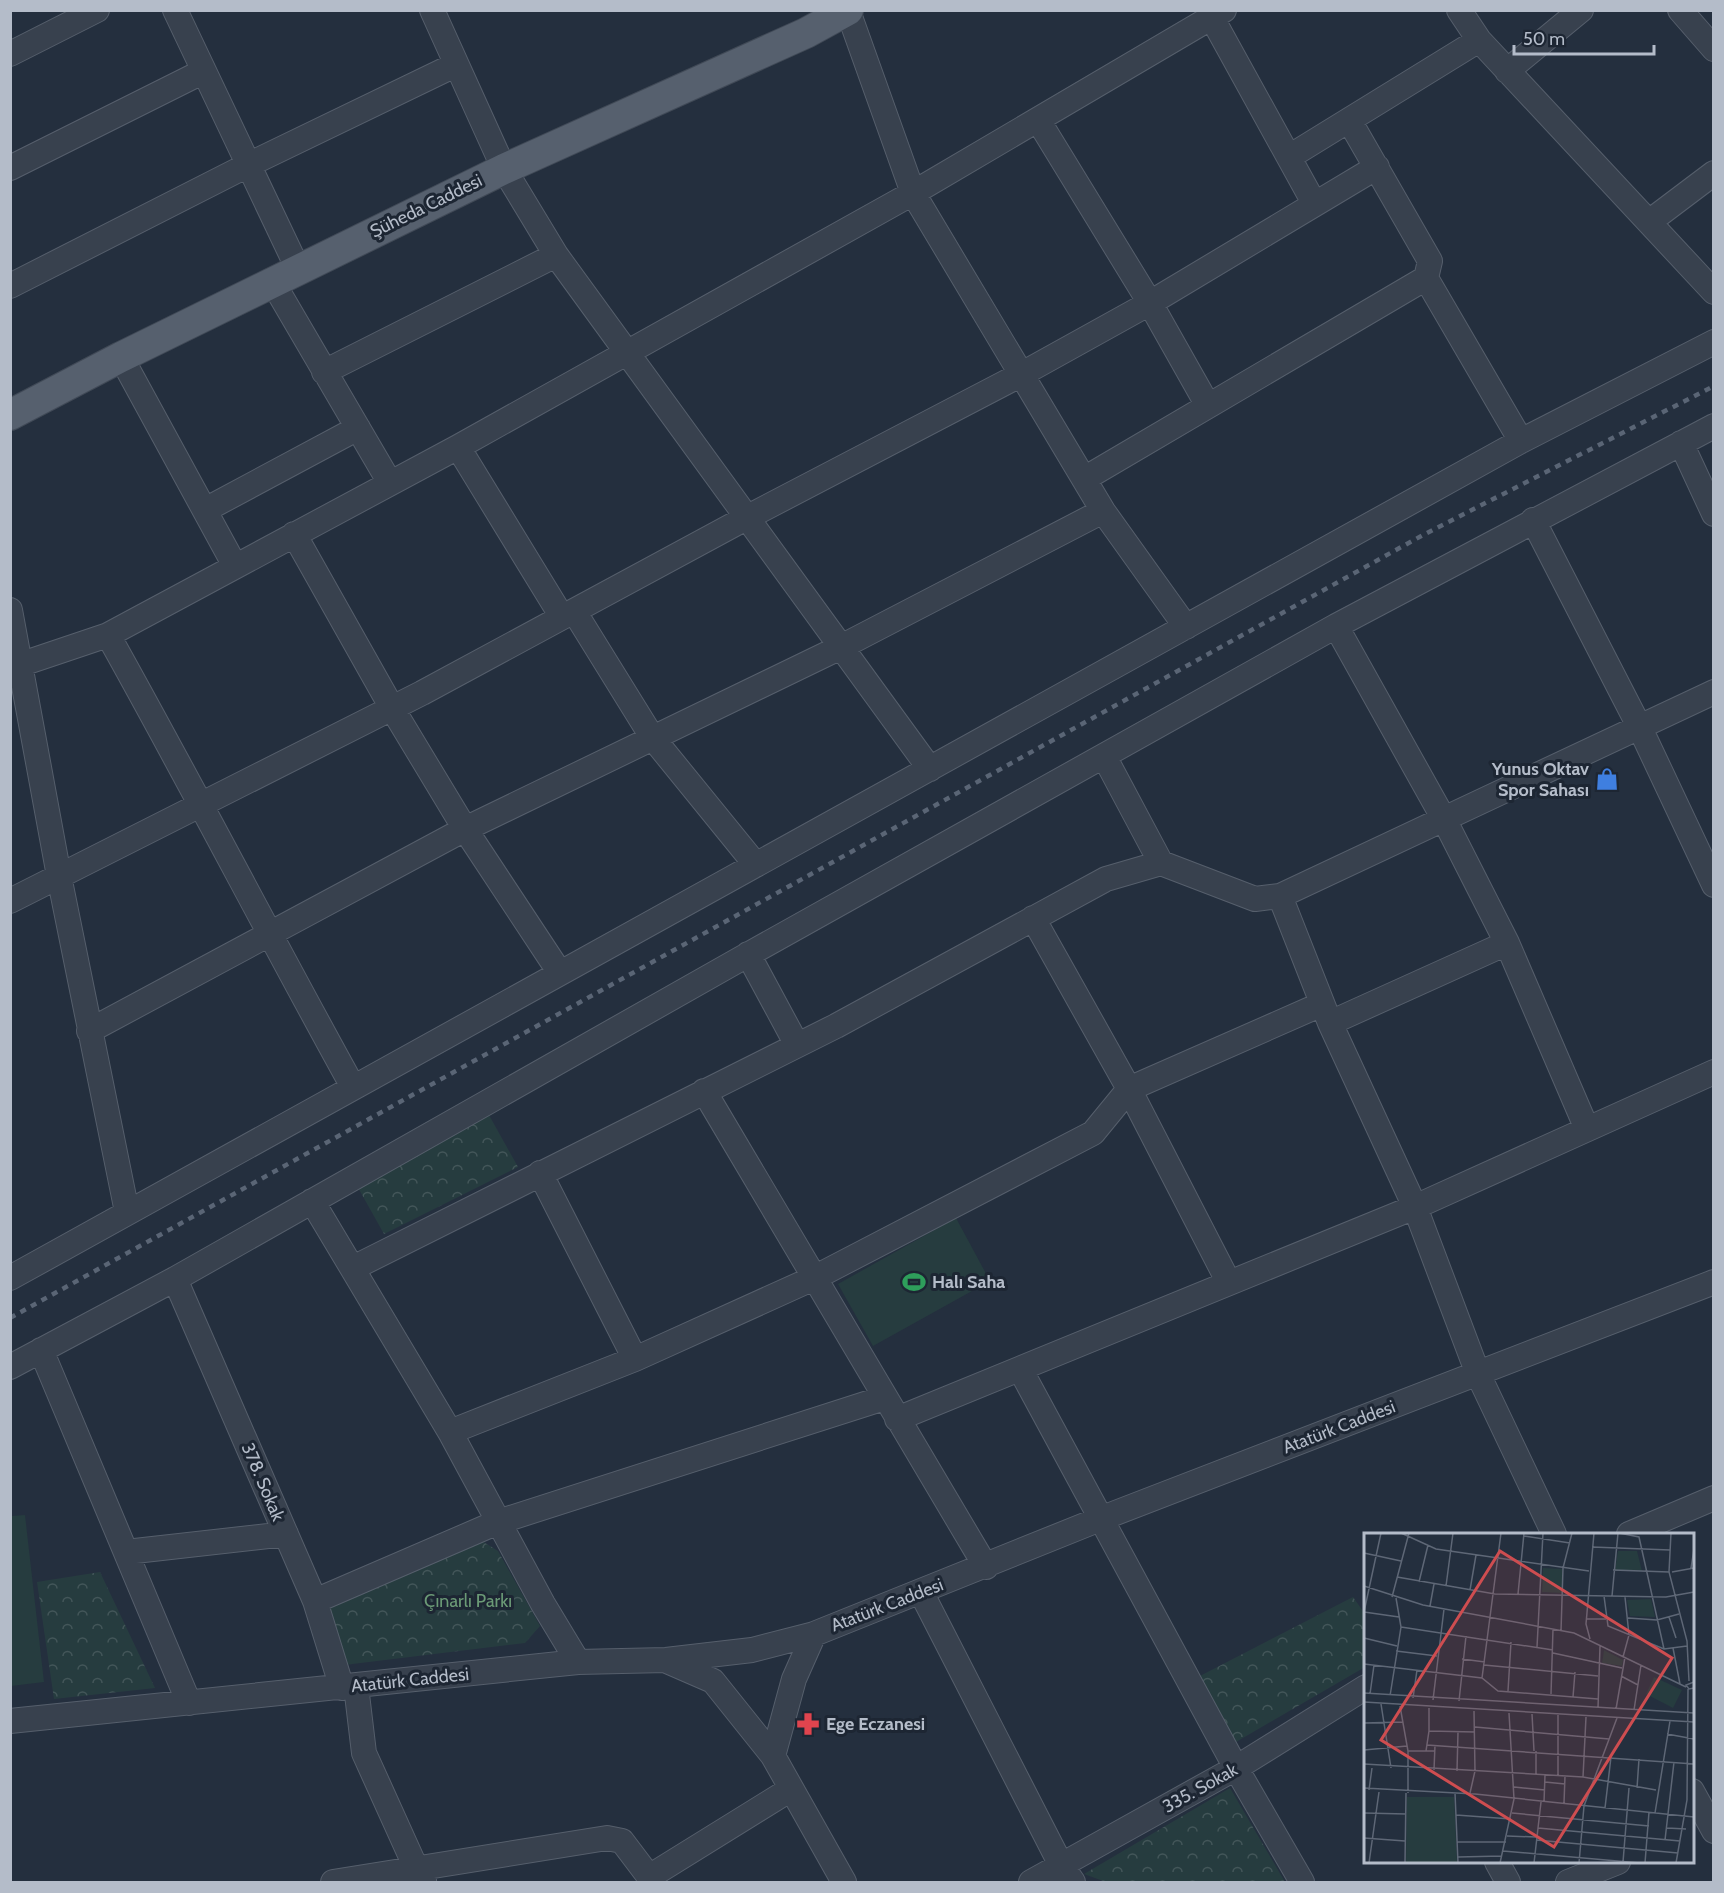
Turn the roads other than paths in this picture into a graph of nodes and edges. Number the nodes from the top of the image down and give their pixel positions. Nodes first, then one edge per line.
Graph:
1 (97, 10) edge
2 (175, 10) edge
3 (1459, 10) edge
4 (1581, 10) edge
5 (1680, 10) edge
6 (848, 11) edge
7 (437, 12) edge
8 (1218, 14) edge
9 (1479, 40) junction
10 (1713, 49) edge
11 (10, 54) edge
12 (455, 65) junction
13 (1507, 70) junction
14 (204, 71) junction
15 (1038, 120) junction
16 (1349, 120) junction
17 (1289, 157) junction
18 (248, 165) junction
19 (1377, 167) junction
20 (10, 168) edge
21 (504, 169) junction
22 (1713, 173) edge
23 (913, 193) junction
24 (1314, 203) junction
25 (1649, 222) junction
26 (556, 255) junction
27 (285, 275) junction
28 (1426, 278) junction
29 (10, 286) edge
30 (1713, 292) edge
31 (1150, 303) junction
32 (1713, 342) edge
33 (628, 352) junction
34 (121, 357) junction
35 (324, 372) junction
36 (1022, 374) junction
37 (1207, 404) junction
38 (10, 415) edge
39 (1713, 426) edge
40 (358, 428) junction
41 (1521, 441) junction
42 (1681, 443) junction
43 (458, 447) junction
44 (1084, 479) junction
45 (390, 483) junction
46 (205, 510) junction
47 (1103, 511) junction
48 (1713, 514) edge
49 (746, 518) junction
50 (1533, 520) junction
51 (294, 534) junction
52 (236, 566) junction
53 (10, 610) edge
54 (568, 614) junction
55 (1336, 626) junction
56 (1186, 627) junction
57 (108, 635) junction
58 (841, 647) junction
59 (16, 666) edge
60 (1713, 692) edge
61 (392, 708) junction
62 (1640, 728) junction
63 (652, 737) junction
64 (1104, 756) junction
65 (930, 769) junction
66 (202, 803) junction
67 (1445, 821) junction
68 (465, 829) junction
69 (1707, 854) edge
70 (1161, 863) junction
71 (756, 865) junction
72 (59, 876) junction
73 (1713, 885) edge
74 (1280, 896) junction
75 (10, 901) edge
76 (1033, 918) junction
77 (268, 934) junction
78 (1507, 944) junction
79 (748, 954) junction
80 (560, 973) junction
81 (1326, 1013) junction
82 (89, 1031) junction
83 (797, 1045) junction
84 (1713, 1072) edge
85 (353, 1087) junction
86 (1129, 1089) junction
87 (704, 1091) junction
88 (1587, 1129) junction
89 (540, 1173) junction
90 (312, 1201) junction
91 (1415, 1207) junction
92 (127, 1212) junction
93 (353, 1268) junction
94 (10, 1278) edge
95 (814, 1278) junction
96 (175, 1279) junction
97 (1713, 1282) edge
98 (1229, 1283) junction
99 (41, 1350) junction
100 (635, 1359) junction
101 (10, 1367) edge
102 (1020, 1369) junction
103 (1478, 1374) junction
104 (884, 1398) junction
105 (897, 1419) junction
106 (450, 1432) junction
107 (1713, 1498) edge
108 (1100, 1519) junction
109 (498, 1522) junction
110 (1554, 1533) edge
111 (1631, 1533) edge
112 (286, 1534) junction
113 (126, 1552) junction
114 (986, 1567) junction
115 (921, 1592) junction
116 (315, 1601) junction
117 (814, 1634) junction
118 (666, 1660) junction
119 (578, 1662) junction
120 (349, 1687) junction
121 (1364, 1689) edge
122 (189, 1703) junction
123 (10, 1721) edge
124 (773, 1756) junction
125 (1236, 1768) junction
126 (791, 1789) junction
127 (1694, 1796) edge
128 (1707, 1826) edge
129 (1498, 1863) edge
130 (1616, 1863) edge
131 (1067, 1874) edge
132 (421, 1875) edge
133 (651, 1880) edge
134 (333, 1882) edge
135 (844, 1882) edge
136 (1031, 1882) edge
137 (1302, 1882) edge
138 (1508, 1882) edge
139 (1568, 1882) edge

1 - 11 street
2 - 14 street
3 - 9 street
4 - 13 street
5 - 10 street
6 - 21 main road, Şüheda Caddesi
6 - 23 street
7 - 12 street
8 - 15 street
8 - 17 street
9 - 13 street
9 - 16 street
12 - 18 street
12 - 21 street
13 - 25 street
14 - 18 street
14 - 20 street
15 - 23 street
15 - 31 street
16 - 17 street
16 - 19 street
17 - 24 street
18 - 27 street
18 - 29 street
19 - 24 street
19 - 28 street
21 - 26 street
21 - 27 main road, Şüheda Caddesi
22 - 25 street
23 - 33 street
23 - 36 street
24 - 31 street
25 - 30 street
26 - 33 street
26 - 35 street
27 - 34 main road, Şüheda Caddesi
27 - 35 street
28 - 37 street
28 - 41 street
31 - 36 street
31 - 37 street
32 - 41 street
33 - 43 street
33 - 49 street
34 - 38 main road, Şüheda Caddesi
34 - 46 street
35 - 40 street
36 - 44 street
36 - 49 street
37 - 44 street
39 - 42 street
40 - 45 street
40 - 46 street
41 - 56 street
42 - 48 street
42 - 50 street
43 - 45 street
43 - 54 street
44 - 47 street
45 - 51 street
46 - 52 street
47 - 56 street
47 - 58 street
49 - 54 street
49 - 58 street
50 - 55 street
50 - 62 street
51 - 52 street
51 - 61 street
52 - 57 street
53 - 59 street
54 - 61 street
54 - 63 street
55 - 64 street
55 - 67 street
56 - 65 street
57 - 59 street
57 - 66 street
58 - 63 street
58 - 65 street
59 - 72 street
60 - 62 street
61 - 66 street
61 - 68 street
62 - 67 street
62 - 69 street
63 - 68 street
63 - 71 street
64 - 70 street
64 - 79 street
65 - 71 street
66 - 72 street
66 - 77 street
67 - 74 street
67 - 78 street
68 - 77 street
68 - 80 street
69 - 73 street
70 - 74 street
70 - 76 street
71 - 80 street
72 - 75 street
72 - 82 street
74 - 81 street
76 - 83 street
76 - 86 street
77 - 82 street
77 - 85 street
78 - 81 street
78 - 88 street
79 - 83 street
79 - 90 street
80 - 85 street
81 - 86 street
81 - 91 street
82 - 92 street
83 - 87 street
84 - 88 street
85 - 92 street
86 - 95 street
86 - 98 street
87 - 89 street
87 - 95 street
88 - 91 street
89 - 93 street
89 - 100 street
90 - 93 street
90 - 96 street
91 - 98 street
91 - 103 street
92 - 94 street
93 - 106 street
95 - 100 street
95 - 104 street
96 - 99 street
96 - 112 street, 378. Sokak
97 - 103 street, Atatürk Caddesi
98 - 102 street
99 - 101 street
99 - 113 street
100 - 106 street
102 - 105 street
102 - 108 street
103 - 108 street, Atatürk Caddesi
103 - 110 street
104 - 105 street
104 - 109 street
105 - 114 street
106 - 109 street
107 - 111 street
108 - 114 street, Atatürk Caddesi
108 - 125 street
109 - 116 street
109 - 119 street
112 - 113 street
112 - 116 street, 378. Sokak
113 - 122 street
114 - 115 street, Atatürk Caddesi
115 - 117 street, Atatürk Caddesi
115 - 131 street
116 - 120 street, 378. Sokak
117 - 118 street, Atatürk Caddesi
117 - 124 street
118 - 119 street, Atatürk Caddesi
118 - 124 street
119 - 120 street, Atatürk Caddesi
120 - 122 street, Atatürk Caddesi
120 - 132 street, 378. Sokak
121 - 125 street, 335. Sokak
122 - 123 street, Atatürk Caddesi
124 - 126 street
125 - 131 street, 335. Sokak
125 - 137 street
126 - 133 street
126 - 135 street
127 - 128 street
129 - 138 street
130 - 139 street
131 - 136 street, 335. Sokak
132 - 133 street
132 - 134 street

